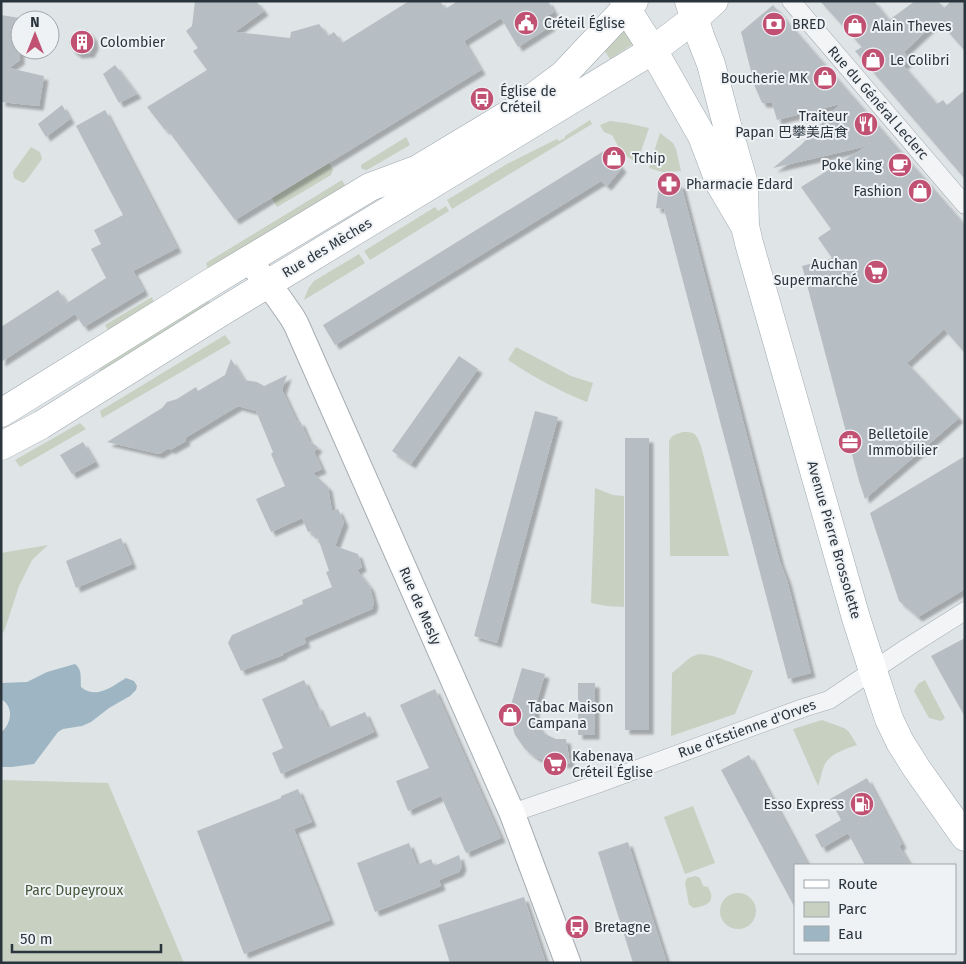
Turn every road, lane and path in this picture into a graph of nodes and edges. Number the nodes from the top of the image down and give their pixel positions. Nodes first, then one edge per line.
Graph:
1 (791, 1) edge
2 (628, 3) edge
3 (699, 7) edge
4 (653, 50) junction
5 (965, 205) edge
6 (745, 226) junction
7 (249, 260) junction
8 (268, 284) junction
9 (1, 412) edge
10 (1, 446) edge
11 (965, 611) edge
12 (873, 671) junction
13 (512, 813) junction
14 (965, 837) edge
15 (568, 963) edge

1 - 5 street, Rue du Général Leclerc
2 - 4 main road, Avenue Pierre Brossolette
2 - 7 main road
3 - 4 main road, Rue des Mèches
3 - 6 main road, Avenue Pierre Brossolette
4 - 6 main road, Avenue Pierre Brossolette
4 - 8 main road, Rue des Mèches
6 - 12 main road, Avenue Pierre Brossolette
7 - 8 street, Rue de Mesly
7 - 9 main road
8 - 10 main road, Rue des Mèches
8 - 13 street, Rue de Mesly
11 - 12 street, Rue d'Estienne d'Orves
12 - 13 street, Rue d'Estienne d'Orves
12 - 14 main road, Avenue Pierre Brossolette
13 - 15 street, Rue de Mesly

